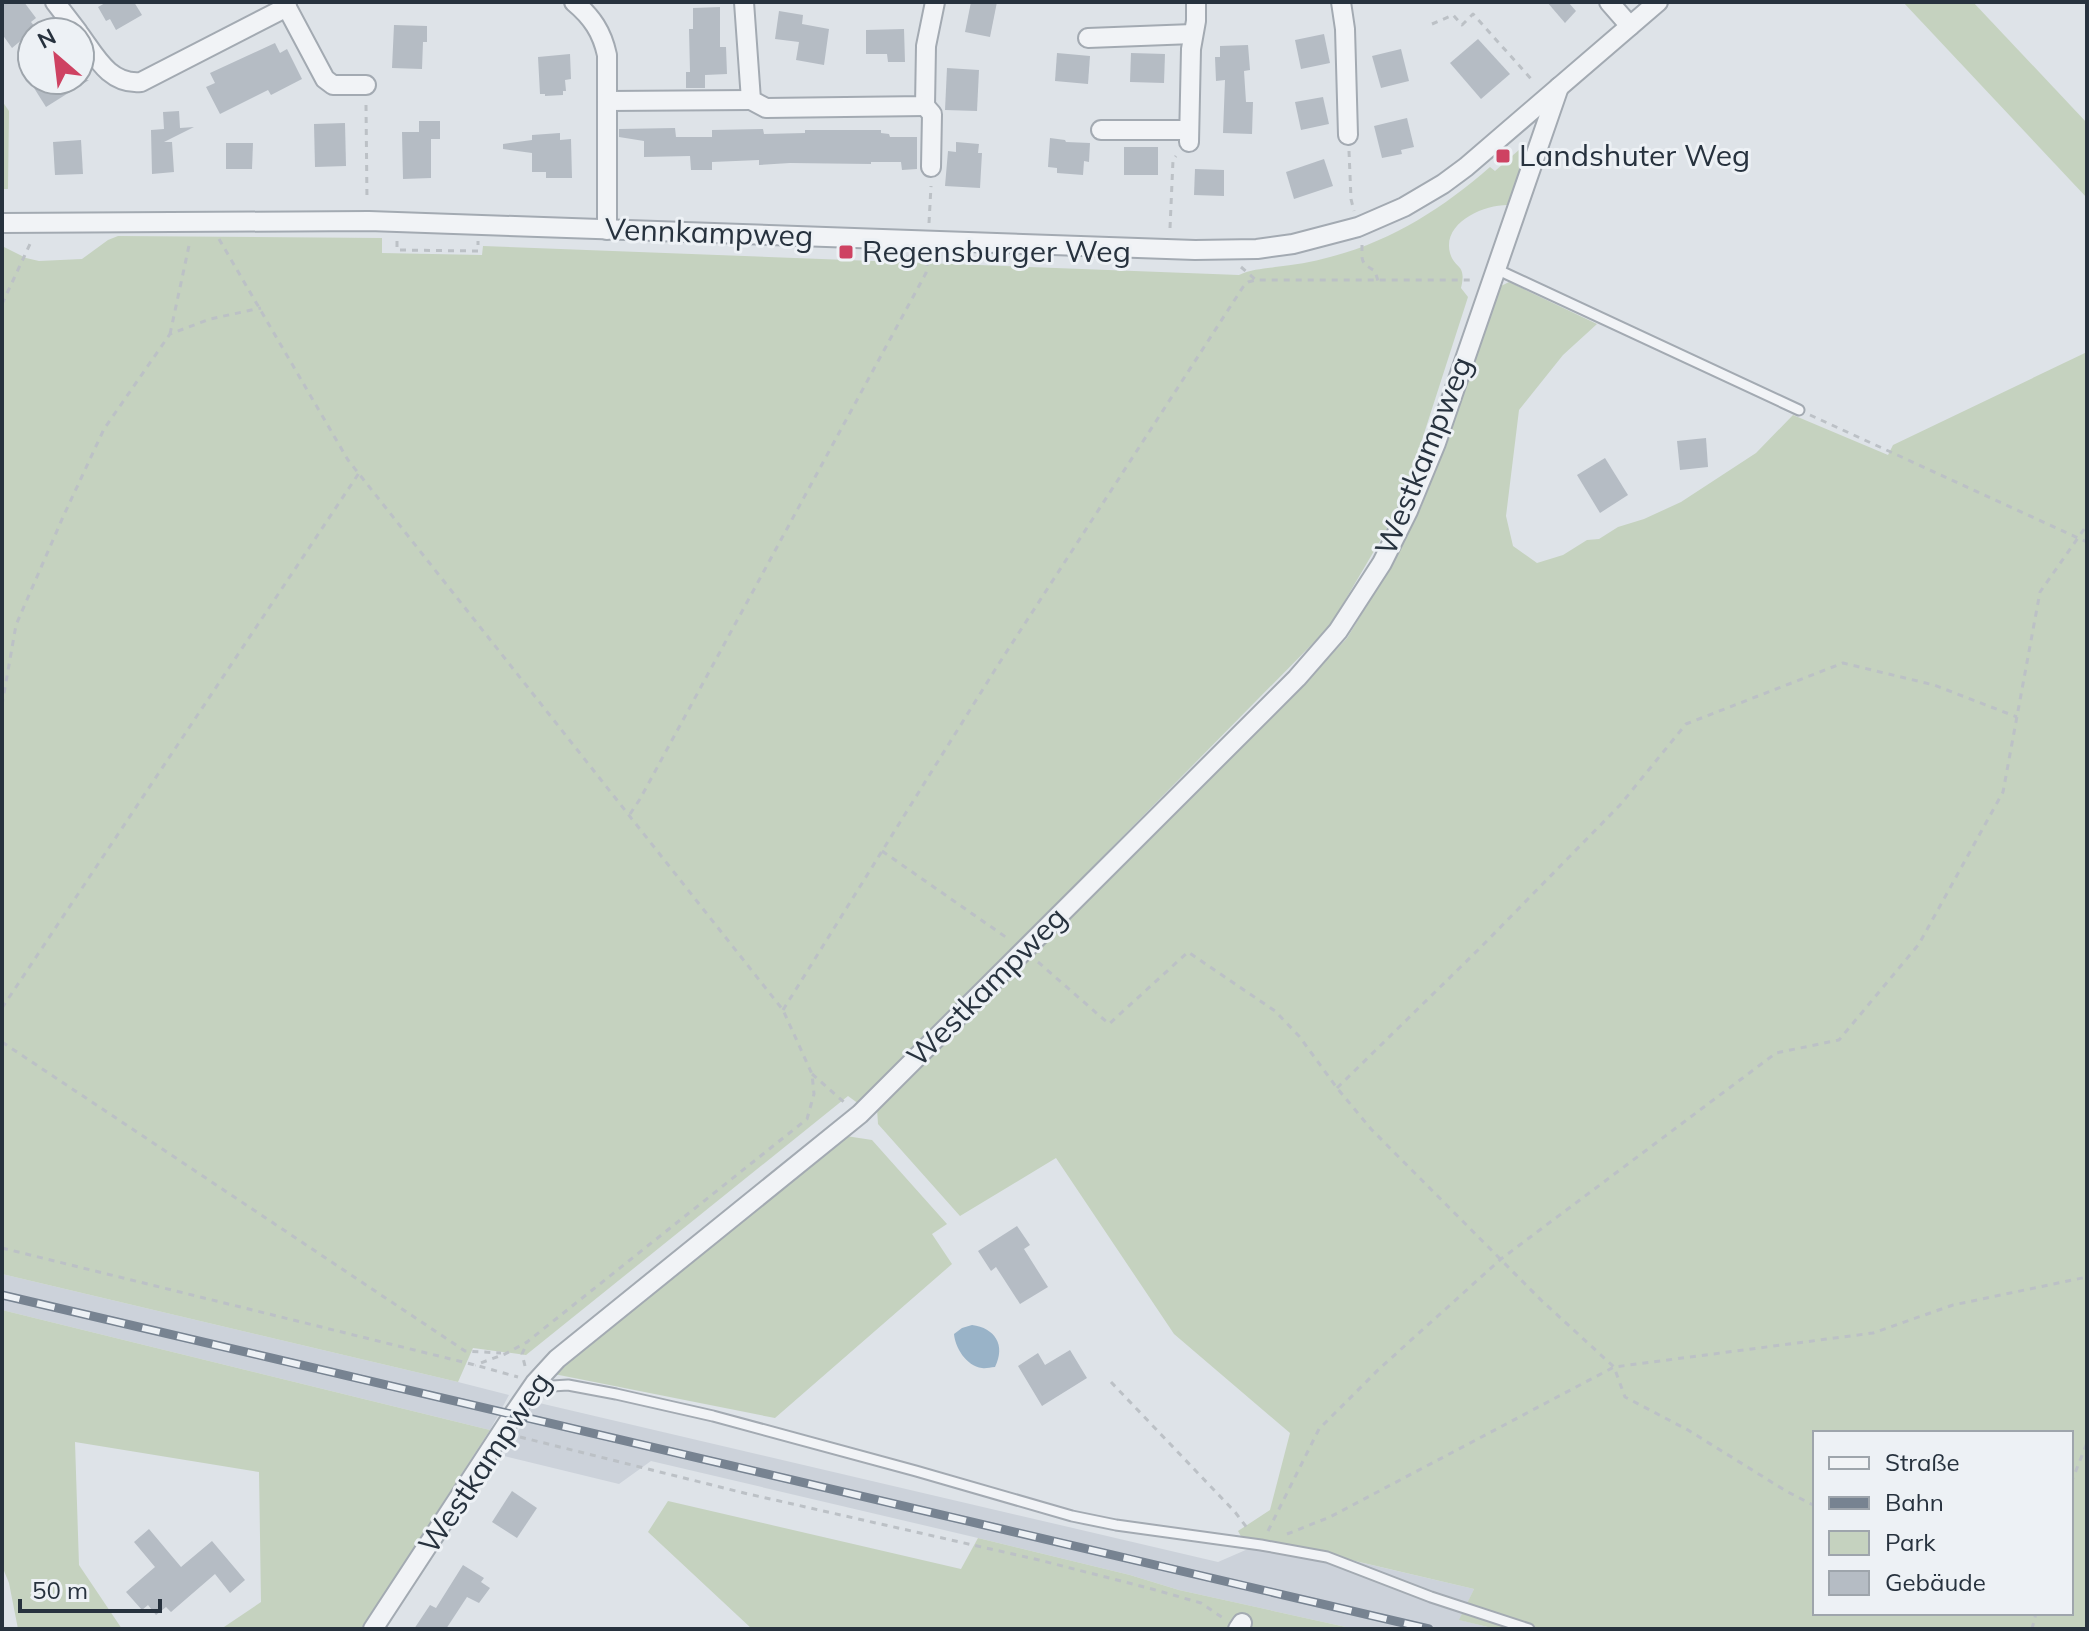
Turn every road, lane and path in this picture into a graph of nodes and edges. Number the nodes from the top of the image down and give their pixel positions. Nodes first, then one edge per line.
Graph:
1 (574, 2) edge
2 (744, 2) edge
3 (935, 2) edge
4 (1196, 2) edge
5 (1341, 2) edge
6 (1609, 2) edge
7 (1658, 2) edge
8 (286, 5) edge
9 (1432, 24) dead end
10 (1630, 26) junction
11 (1193, 34) junction
12 (1088, 38) dead end
13 (96, 56) edge
14 (1533, 81) dead end
15 (366, 85) joint
16 (1559, 87) junction
17 (751, 100) junction
18 (608, 101) junction
19 (925, 106) junction
20 (1101, 130) dead end
21 (1348, 135) joint
22 (1189, 136) junction
23 (931, 167) joint
24 (367, 203) dead end
25 (1353, 208) dead end
26 (929, 220) dead end
27 (201, 221) junction
28 (2, 223) edge
29 (397, 223) junction
30 (478, 225) junction
31 (1170, 228) dead end
32 (607, 230) junction
33 (929, 240) junction
34 (30, 244) dead end
35 (1494, 274) junction
36 (2, 304) edge
37 (261, 308) junction
38 (170, 334) junction
39 (1799, 410) joint
40 (359, 473) junction
41 (2087, 525) edge
42 (2078, 538) junction
43 (2087, 542) edge
44 (2, 705) edge
45 (2017, 717) junction
46 (630, 814) junction
47 (882, 851) junction
48 (1024, 950) junction
49 (2, 1008) edge
50 (783, 1010) junction
51 (2, 1042) edge
52 (812, 1074) junction
53 (1337, 1088) junction
54 (860, 1114) junction
55 (2, 1248) edge
56 (1501, 1259) junction
57 (2087, 1277) edge
58 (505, 1354) junction
59 (475, 1365) junction
60 (1614, 1367) junction
61 (1111, 1382) dead end
62 (535, 1383) junction
63 (502, 1432) junction
64 (2087, 1443) edge
65 (2073, 1478) edge
66 (1813, 1505) edge
67 (1261, 1545) junction
68 (1240, 1626) edge
69 (373, 1629) edge
70 (1529, 1629) edge

1 - 18 street
2 - 17 street
3 - 19 street
4 - 11 street
5 - 21 street
6 - 10 street
7 - 10 street
8 - 13 street
8 - 15 street
9 - 14 path
10 - 16 street
11 - 12 street
11 - 22 street
15 - 24 path
16 - 33 street, Vennkampweg
16 - 35 street, Westkampweg
17 - 18 street
17 - 19 street
18 - 32 street
19 - 23 street
20 - 22 street
21 - 25 path
22 - 31 path
23 - 26 path
27 - 28 street, Vennkampweg
27 - 29 street, Vennkampweg
27 - 37 path
27 - 38 path
29 - 30 street, Vennkampweg
29 - 30 path
30 - 32 street, Vennkampweg
32 - 33 street, Vennkampweg
33 - 46 path
34 - 36 path
35 - 39 lane
35 - 47 path
35 - 48 street, Westkampweg
37 - 38 path
37 - 40 path
38 - 44 path
39 - 42 path
40 - 46 path
40 - 49 path
41 - 42 path
42 - 43 path
42 - 45 path
45 - 53 path
45 - 56 path
46 - 50 path
47 - 48 path
47 - 50 path
48 - 53 path
48 - 54 street, Westkampweg
50 - 52 path
51 - 58 path
52 - 54 path
52 - 58 path
53 - 56 path
54 - 62 street, Westkampweg
55 - 59 path
56 - 60 path
56 - 67 path
57 - 60 path
58 - 59 path
59 - 62 path
60 - 66 path
60 - 67 path
61 - 67 path
62 - 63 street, Westkampweg
62 - 67 lane
63 - 68 path
63 - 69 street, Westkampweg
64 - 65 path
67 - 70 lane

